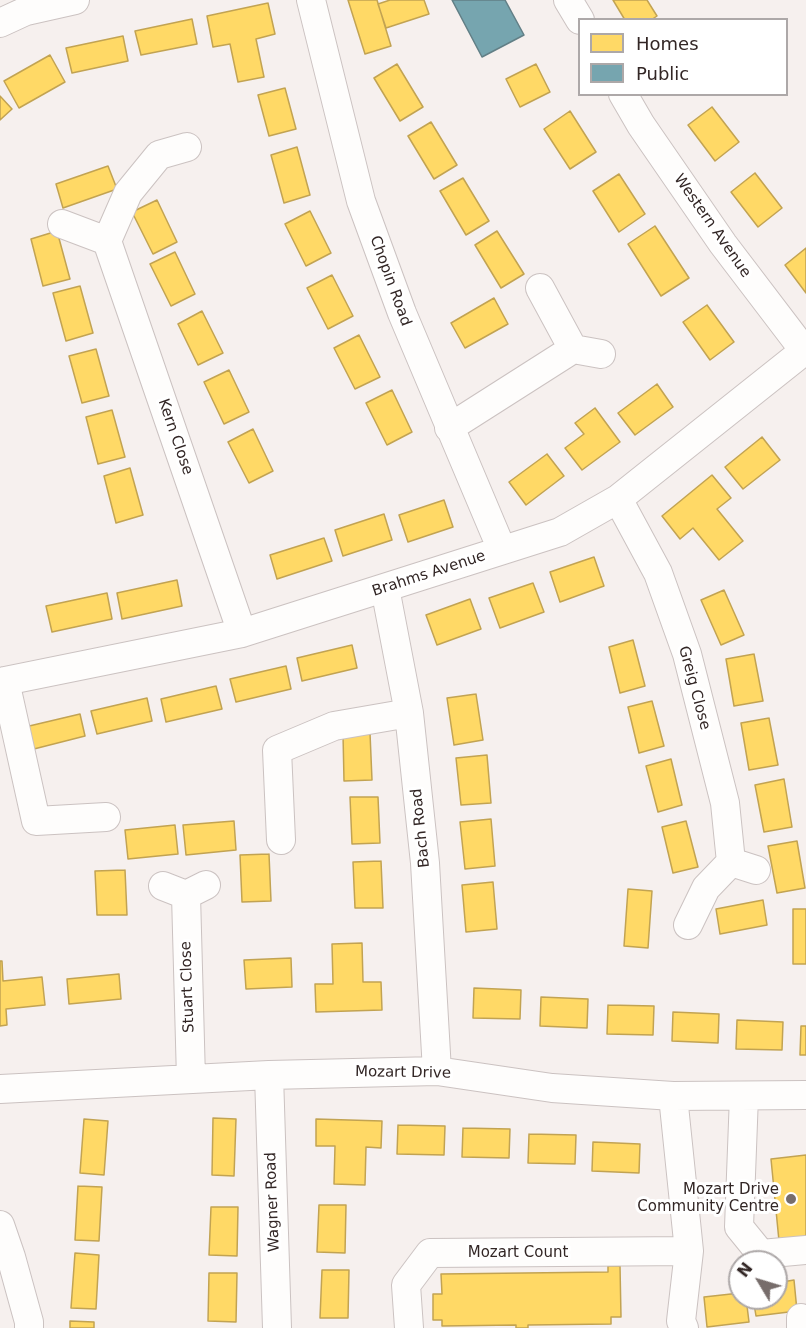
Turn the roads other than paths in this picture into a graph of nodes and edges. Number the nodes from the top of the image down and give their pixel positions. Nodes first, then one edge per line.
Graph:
1 (75, 0) edge
2 (311, 0) edge
3 (568, 0) edge
4 (578, 18) edge
5 (0, 23) edge
6 (624, 96) edge
7 (186, 147) dead end
8 (62, 224) dead end
9 (107, 241) junction
10 (540, 288) dead end
11 (573, 349) junction
12 (805, 352) edge
13 (601, 354) dead end
14 (449, 428) junction
15 (618, 499) junction
16 (502, 550) junction
17 (385, 588) junction
18 (242, 633) junction
19 (2, 682) edge
20 (410, 713) junction
21 (106, 817) dead end
22 (281, 840) dead end
23 (185, 888) dead end
24 (688, 925) dead end
25 (437, 1071) junction
26 (269, 1075) junction
27 (191, 1079) junction
28 (0, 1089) edge
29 (806, 1095) edge
30 (673, 1096) junction
31 (744, 1096) junction
32 (0, 1225) edge
33 (806, 1250) edge
34 (689, 1251) junction
35 (29, 1328) edge
36 (278, 1328) edge
37 (409, 1328) edge
38 (684, 1328) edge

1 - 5 street
2 - 14 street, Chopin Road
3 - 4 street
6 - 12 street, Western Avenue
7 - 9 street
8 - 9 street
9 - 18 street, Kern Close
10 - 11 street
11 - 13 street
11 - 14 street
12 - 15 street, Brahms Avenue
14 - 16 street, Chopin Road
15 - 16 street, Brahms Avenue
15 - 24 street, Greig Close
16 - 17 street, Brahms Avenue
17 - 18 street, Brahms Avenue
17 - 20 street, Bach Road
18 - 19 street, Brahms Avenue
19 - 21 street
20 - 22 street
20 - 25 street, Bach Road
23 - 27 street, Stuart Close
25 - 26 street, Mozart Drive
25 - 30 street, Mozart Drive
26 - 27 street, Mozart Drive
26 - 36 street, Wagner Road
27 - 28 street, Mozart Drive
29 - 31 street, Mozart Drive
30 - 31 street, Mozart Drive
30 - 34 street
31 - 33 street
32 - 35 street
34 - 37 street, Mozart Count
34 - 38 street

